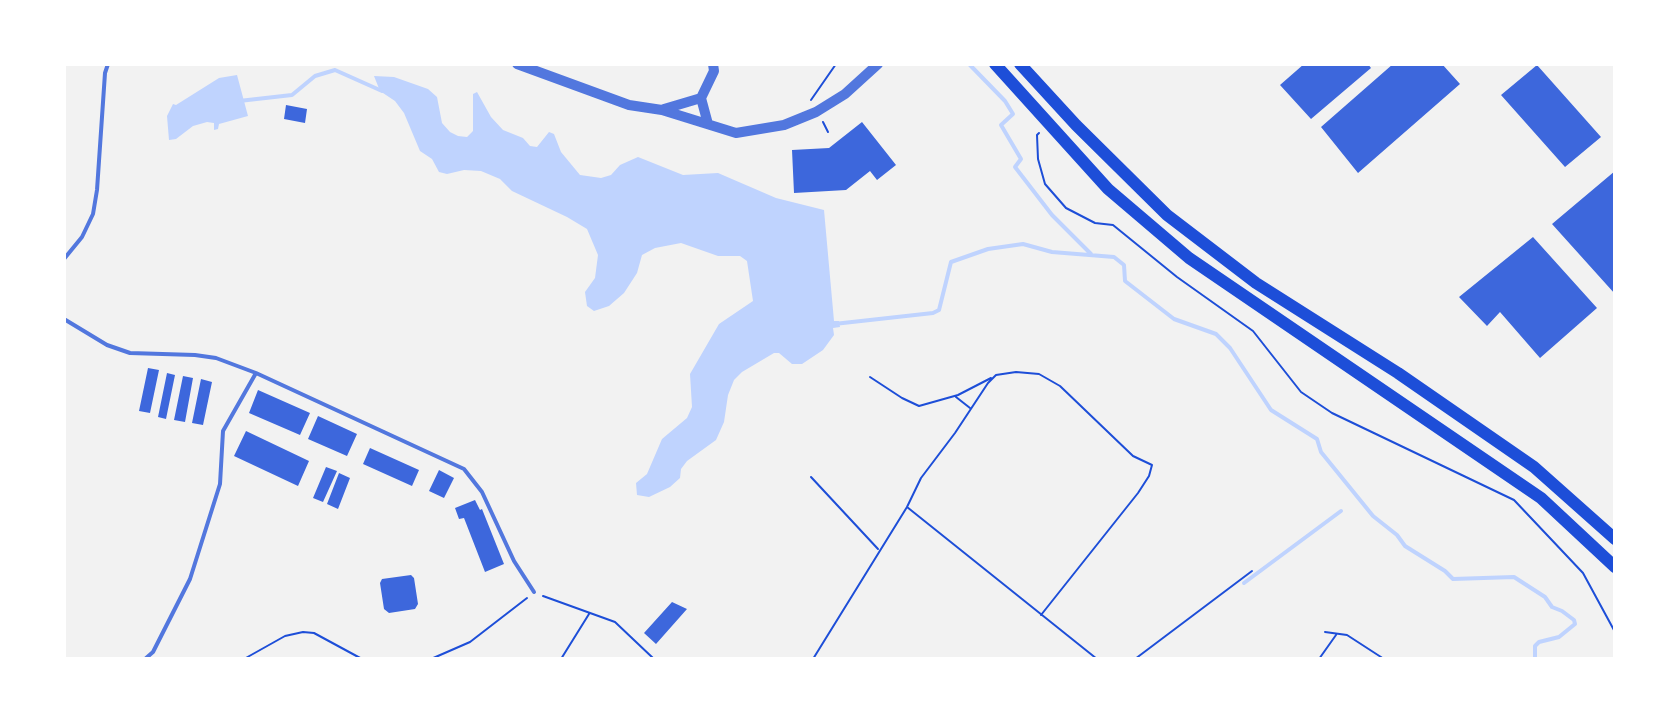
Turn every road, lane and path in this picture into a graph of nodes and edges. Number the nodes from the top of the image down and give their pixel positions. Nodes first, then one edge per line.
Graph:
1 (108, 64) edge
2 (517, 64) edge
3 (713, 64) edge
4 (878, 64) edge
5 (995, 64) edge
6 (1020, 64) edge
7 (701, 98) junction
8 (662, 110) junction
9 (1047, 122) junction
10 (708, 124) junction
11 (64, 259) edge
12 (64, 319) edge
13 (256, 373) junction
14 (996, 376) junction
15 (870, 377) dead end
16 (955, 396) junction
17 (971, 409) junction
18 (811, 477) dead end
19 (907, 507) junction
20 (1615, 539) edge
21 (880, 551) junction
22 (1615, 567) edge
23 (1252, 571) dead end
24 (534, 592) junction
25 (590, 613) junction
26 (1041, 615) junction
27 (1325, 632) dead end
28 (1615, 632) edge
29 (1337, 634) junction
30 (145, 659) edge
31 (244, 659) edge
32 (362, 659) edge
33 (431, 659) edge
34 (561, 659) edge
35 (654, 659) edge
36 (813, 659) edge
37 (1097, 659) edge
38 (1135, 659) edge
39 (1319, 659) edge
40 (1384, 659) edge

1 - 11 lane
2 - 8 street
3 - 7 street
4 - 10 street
5 - 9 main road
6 - 20 main road
7 - 8 street
7 - 10 street
8 - 10 street
9 - 22 main road
9 - 28 path
12 - 13 lane
13 - 24 lane
13 - 30 lane
14 - 16 path
14 - 17 path
14 - 26 path
15 - 16 path
16 - 17 path
17 - 19 path
18 - 21 path
19 - 21 path
19 - 26 path
21 - 36 path
23 - 38 path
24 - 25 path
24 - 33 path
25 - 34 path
25 - 35 path
26 - 37 path
27 - 29 path
29 - 39 path
29 - 40 path
31 - 32 path

